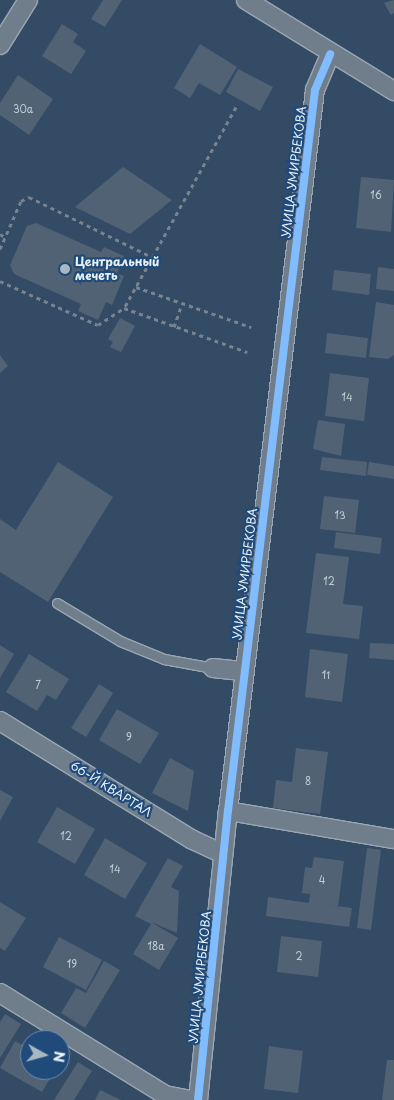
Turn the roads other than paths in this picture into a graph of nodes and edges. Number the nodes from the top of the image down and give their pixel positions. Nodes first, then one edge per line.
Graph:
1 (28, 0) edge
2 (246, 0) edge
3 (0, 45) edge
4 (330, 54) junction
5 (394, 91) edge
6 (57, 603) dead end
7 (213, 668) joint
8 (244, 671) junction
9 (0, 721) edge
10 (228, 811) junction
11 (394, 839) edge
12 (224, 854) junction
13 (0, 993) edge
14 (190, 1100) edge
15 (198, 1100) edge

1 - 3 street
2 - 4 street
4 - 5 street
4 - 8 street, УЛИЦА УМИРБЕКОВА
6 - 7 lane
7 - 8 street
8 - 10 street, УЛИЦА УМИРБЕКОВА
9 - 12 street, 66-Й КВАРТАЛ
10 - 11 street
10 - 12 street, УЛИЦА УМИРБЕКОВА
12 - 15 street, УЛИЦА УМИРБЕКОВА
13 - 14 street

